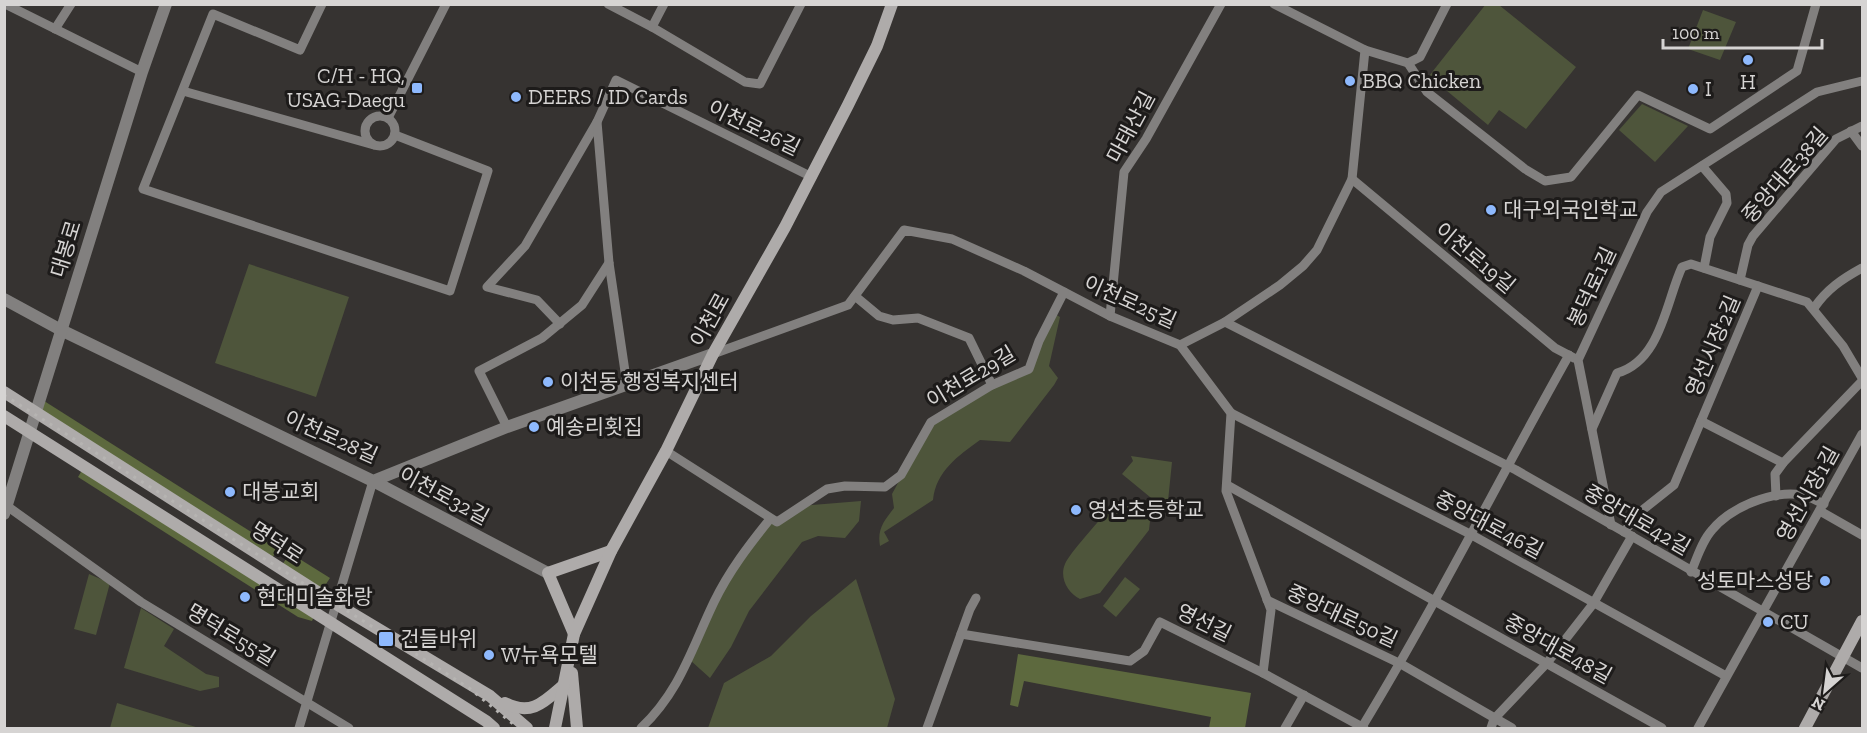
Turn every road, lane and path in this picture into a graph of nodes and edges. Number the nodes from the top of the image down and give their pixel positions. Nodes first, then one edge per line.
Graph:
1 (5, 4) edge
2 (71, 4) edge
3 (166, 4) edge
4 (322, 4) edge
5 (446, 4) edge
6 (608, 4) edge
7 (664, 4) edge
8 (801, 4) edge
9 (892, 4) edge
10 (1221, 4) edge
11 (1274, 4) edge
12 (1447, 4) edge
13 (1816, 4) edge
14 (652, 27) junction
15 (55, 29) junction
16 (1365, 50) junction
17 (1408, 63) junction
18 (142, 72) junction
19 (1863, 81) edge
20 (183, 91) junction
21 (388, 118) junction
22 (597, 122) junction
23 (1863, 126) edge
24 (1851, 131) junction
25 (395, 135) junction
26 (374, 145) junction
27 (1863, 147) edge
28 (1702, 166) junction
29 (812, 177) junction
30 (1352, 179) junction
31 (609, 263) junction
32 (1704, 268) junction
33 (1863, 268) edge
34 (1740, 280) junction
35 (1758, 286) junction
36 (1064, 292) junction
37 (855, 296) junction
38 (4, 299) edge
39 (1814, 308) junction
40 (1110, 316) junction
41 (1225, 322) junction
42 (560, 324) junction
43 (61, 330) junction
44 (1180, 345) junction
45 (713, 354) junction
46 (1569, 355) junction
47 (1578, 360) junction
48 (1863, 379) edge
49 (627, 385) junction
50 (992, 385) junction
51 (4, 392) edge
52 (37, 412) junction
53 (1231, 413) junction
54 (4, 416) edge
55 (1701, 421) junction
56 (507, 427) junction
57 (1592, 429) junction
58 (31, 433) junction
59 (1863, 434) edge
60 (666, 451) junction
61 (1783, 463) junction
62 (1507, 465) junction
63 (374, 481) junction
64 (1227, 485) junction
65 (1776, 496) junction
66 (1822, 508) junction
67 (6, 510) edge
68 (770, 519) junction
69 (1611, 525) junction
70 (1470, 534) junction
71 (1628, 534) junction
72 (1863, 535) edge
73 (611, 551) junction
74 (1691, 572) junction
75 (548, 573) junction
76 (976, 598) dead end
77 (139, 600) joint
78 (1267, 600) junction
79 (1435, 603) junction
80 (1593, 604) junction
81 (338, 605) junction
82 (1762, 610) junction
83 (1863, 621) edge
84 (332, 622) junction
85 (574, 634) junction
86 (961, 634) junction
87 (570, 657) junction
88 (1843, 657) junction
89 (1547, 663) junction
90 (1401, 664) junction
91 (1863, 668) edge
92 (1263, 673) junction
93 (1726, 676) junction
94 (566, 683) junction
95 (1304, 695) junction
96 (490, 696) junction
97 (306, 701) junction
98 (1494, 718) junction
99 (1363, 728) edge
100 (299, 729) edge
101 (348, 729) edge
102 (494, 729) edge
103 (527, 729) edge
104 (555, 729) edge
105 (577, 729) edge
106 (640, 729) edge
107 (927, 729) edge
108 (1285, 729) edge
109 (1491, 729) edge
110 (1512, 729) edge
111 (1662, 729) edge
112 (1698, 729) edge
113 (1805, 729) edge

1 - 15 street
2 - 15 street
3 - 18 street, 대봉로
4 - 20 street
5 - 21 street
6 - 14 street
7 - 14 street
8 - 14 street
9 - 29 main road, 이천로
10 - 40 street, 마태산길
11 - 16 street
12 - 17 street
13 - 17 street
15 - 18 street
16 - 17 street
16 - 30 street
18 - 43 street, 대봉로
19 - 28 street, 봉덕로1길
20 - 25 street
20 - 26 street
21 - 25 street
21 - 26 street
22 - 29 street, 이천로26길
22 - 31 street
22 - 42 street
23 - 24 street, 중앙대로38길
24 - 27 street, 중앙대로38길
24 - 34 street, 중앙대로38길
25 - 26 street
28 - 32 street
28 - 47 street, 봉덕로1길
29 - 45 main road, 이천로
30 - 41 street
30 - 46 street, 이천로19길
31 - 42 street
31 - 49 street
32 - 34 street
32 - 57 street
33 - 39 street
34 - 35 street
35 - 39 street
35 - 55 street, 영선시장2길
36 - 37 street, 이천로25길
36 - 40 street, 이천로25길
36 - 50 street, 이천로29길
37 - 45 street
37 - 50 street
38 - 43 street, 이천로28길
39 - 48 street
40 - 44 street, 이천로25길
41 - 44 street
41 - 62 street, 중앙대로42길
42 - 56 street
43 - 52 street, 대봉로
43 - 63 street, 이천로28길
44 - 53 street, 이천로25길
45 - 49 street, 이천로28길
45 - 60 main road, 이천로
46 - 47 street, 이천로19길
46 - 62 street
47 - 57 street, 봉덕로1길
48 - 61 street
49 - 56 street, 이천로28길
50 - 68 street, 이천로29길
51 - 52 main road, 명덕로
52 - 58 street, 대봉로
52 - 81 main road, 명덕로
53 - 64 street
53 - 70 street, 중앙대로46길
54 - 58 main road, 명덕로
55 - 61 street, 영선시장2길
55 - 71 street, 영선시장2길
56 - 63 street, 이천로28길
57 - 69 street, 봉덕로1길
58 - 67 street, 대봉로
58 - 84 main road, 명덕로
59 - 66 street, 영선시장1길
60 - 68 street
60 - 73 main road, 이천로
61 - 65 street
62 - 69 street, 중앙대로42길
62 - 70 street
63 - 75 street, 이천로32길
63 - 81 street, 이천로32길
64 - 78 street
64 - 79 street, 중앙대로48길
65 - 66 street
65 - 74 street
66 - 72 street
66 - 82 street, 영선시장1길
67 - 77 street, 대봉로
68 - 106 street
69 - 71 street, 중앙대로42길
70 - 79 street
70 - 80 street, 중앙대로46길
71 - 74 street, 중앙대로42길
71 - 80 street, 영선시장2길
73 - 75 main road
73 - 85 main road, 이천로
74 - 82 street, 중앙대로42길
75 - 85 main road
76 - 86 street
77 - 97 street, 명덕로55길
78 - 90 street, 중앙대로50길
78 - 92 street
79 - 89 street, 중앙대로48길
79 - 90 street, 중앙대로50길
80 - 89 street, 영선시장2길
80 - 93 street, 중앙대로46길
81 - 84 street
81 - 96 main road, 명덕로
82 - 88 street, 중앙대로42길
82 - 93 street, 영선시장1길
83 - 88 main road
84 - 97 street
84 - 102 main road, 명덕로
85 - 87 main road, 이천로
86 - 92 street, 영선길
86 - 107 street
87 - 94 main road, 이천로
87 - 105 main road
88 - 91 street, 중앙대로42길
88 - 113 main road
89 - 98 street, 영선시장2길
89 - 111 street, 중앙대로48길
90 - 98 street, 중앙대로50길
90 - 99 street, 중앙대로50길
92 - 95 street, 영선길
93 - 112 street, 영선시장1길
94 - 96 main road
94 - 104 main road, 이천로
95 - 99 street, 영선길
95 - 108 street
96 - 103 main road, 명덕로
97 - 100 street
97 - 101 street
98 - 109 street, 영선시장2길
98 - 110 street, 중앙대로50길

